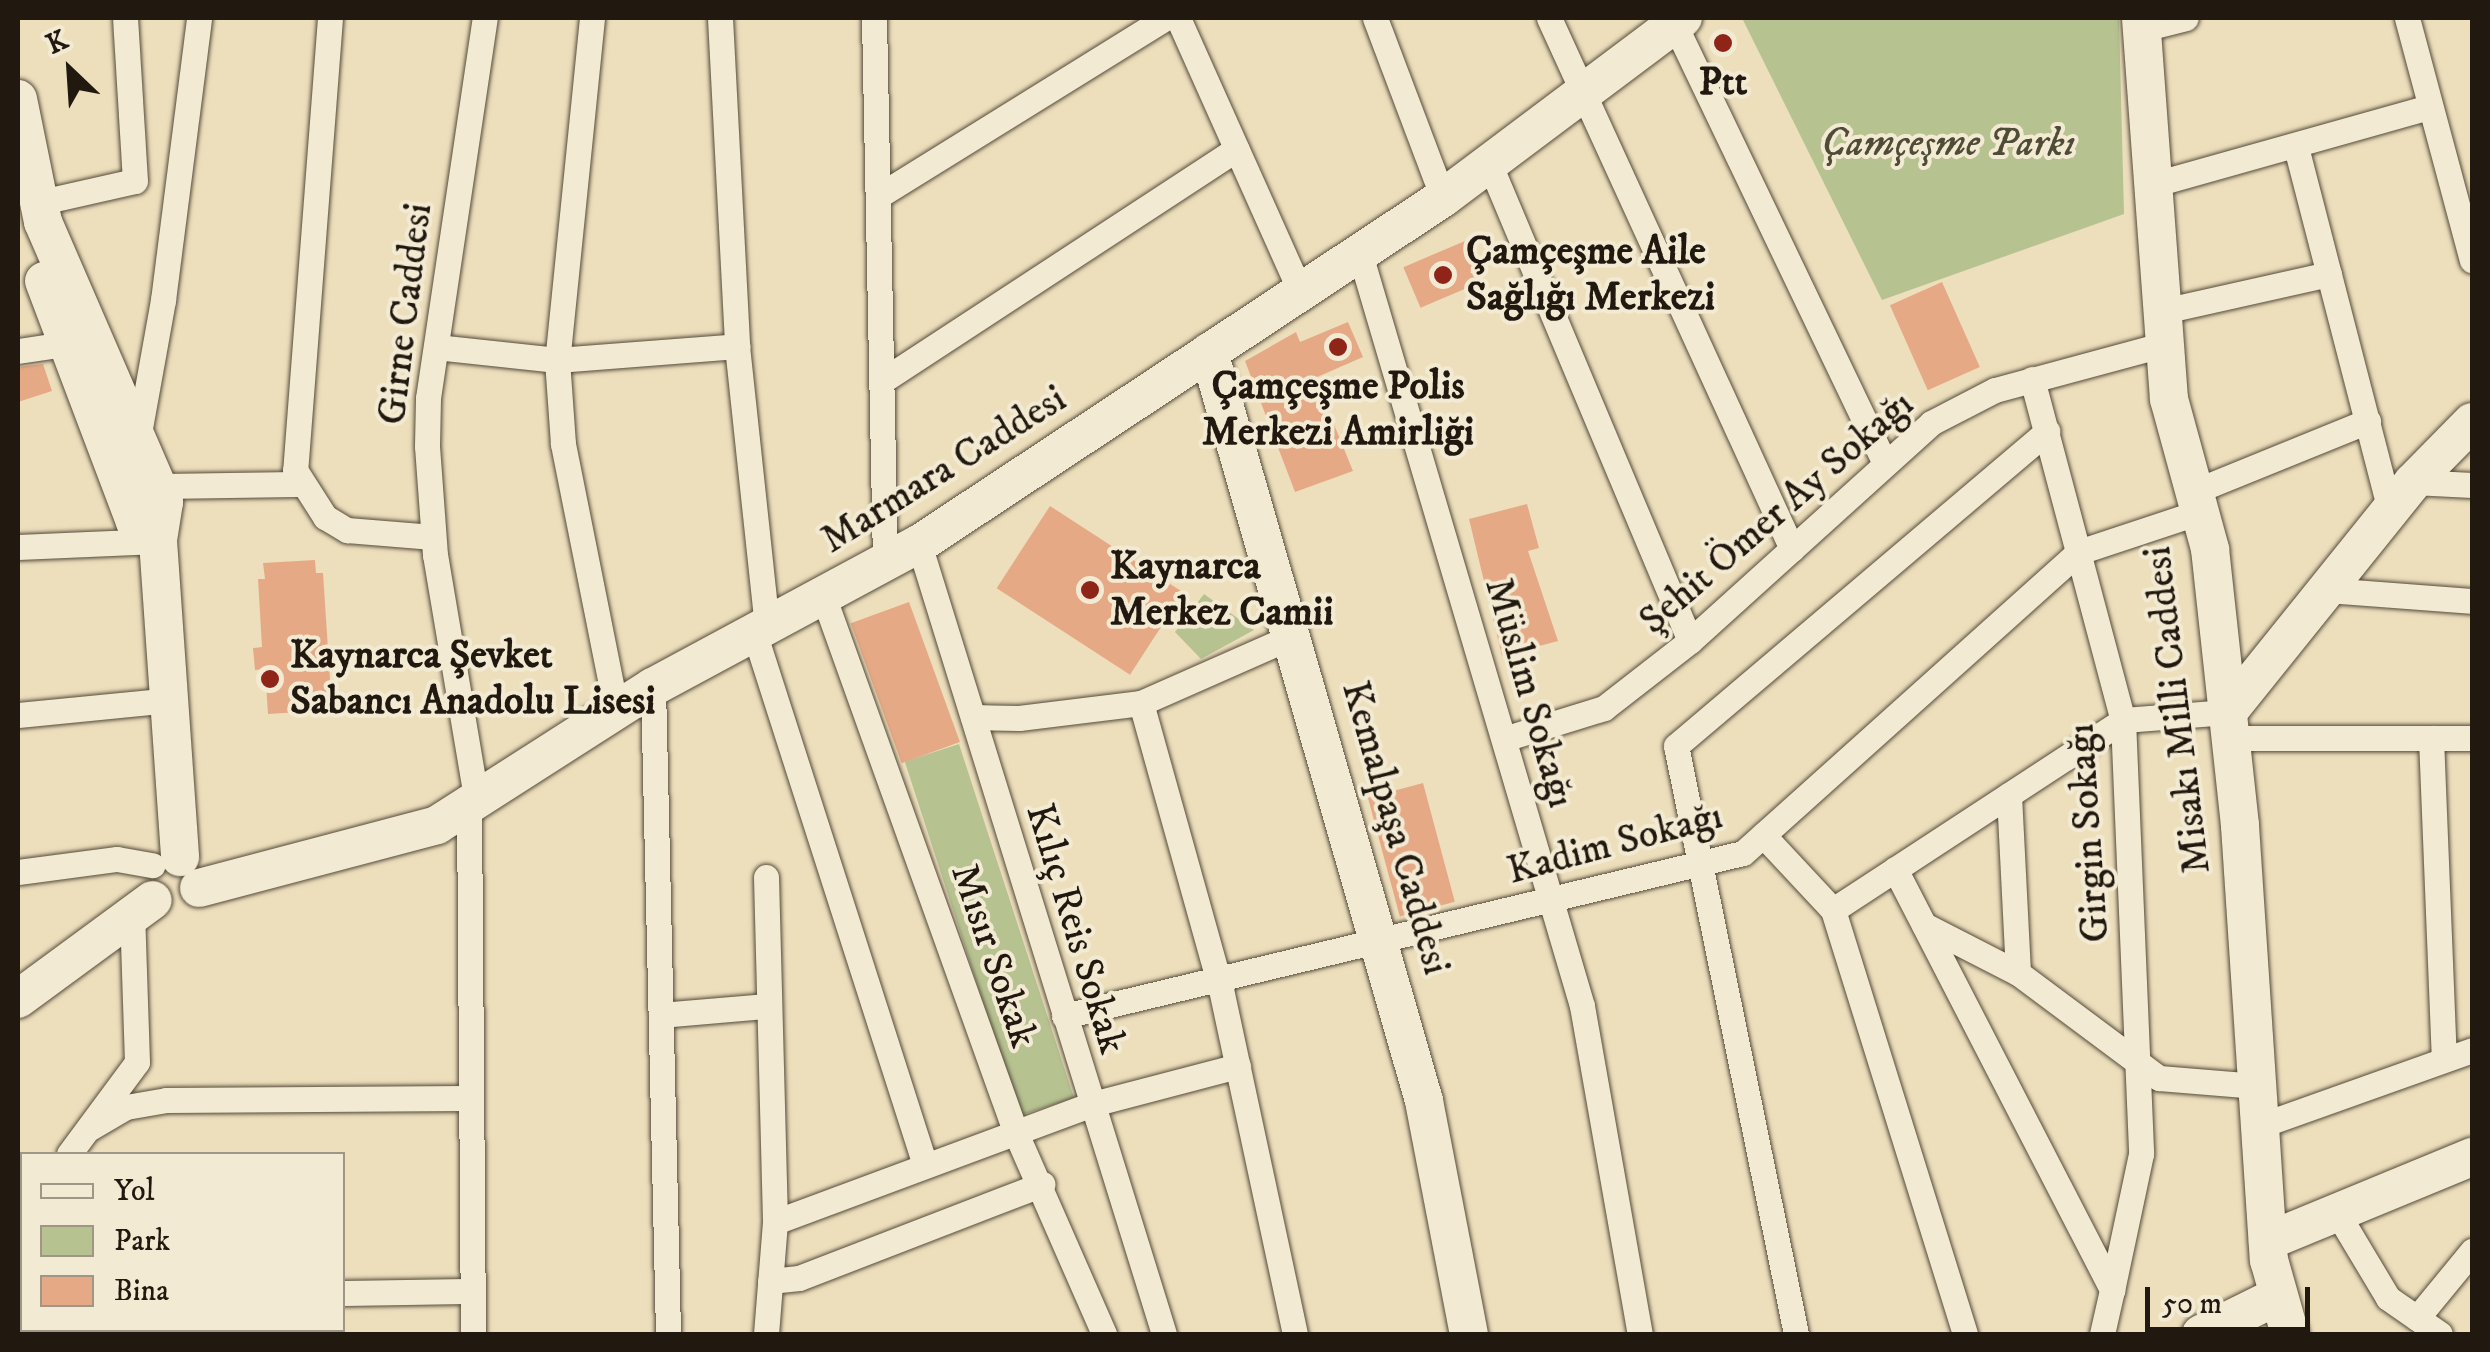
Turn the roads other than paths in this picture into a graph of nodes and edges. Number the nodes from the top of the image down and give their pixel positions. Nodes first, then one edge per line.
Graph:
1 (125, 18) edge
2 (200, 18) edge
3 (330, 18) edge
4 (485, 18) edge
5 (592, 18) edge
6 (720, 18) edge
7 (874, 18) edge
8 (1166, 18) edge
9 (1178, 18) edge
10 (1375, 18) edge
11 (1549, 18) edge
12 (2186, 18) edge
13 (2407, 18) edge
14 (1676, 19) edge
15 (2142, 23) edge
16 (1582, 92) junction
17 (18, 99) edge
18 (2429, 106) junction
19 (2296, 147) junction
20 (1237, 149) junction
21 (1490, 165) junction
22 (136, 180) junction
23 (2155, 184) junction
24 (178, 186) junction
25 (880, 194) junction
26 (27, 197) edge
27 (1443, 198) junction
28 (1360, 254) junction
29 (2472, 260) edge
30 (2329, 274) junction
31 (1300, 291) junction
32 (2164, 328) junction
33 (65, 344) junction
34 (738, 346) junction
35 (436, 347) junction
36 (18, 351) edge
37 (1209, 352) junction
38 (558, 360) junction
39 (884, 379) junction
40 (2032, 379) junction
41 (2368, 420) junction
42 (2472, 422) edge
43 (2048, 431) junction
44 (138, 438) junction
45 (1885, 464) junction
46 (300, 484) junction
47 (158, 486) junction
48 (2472, 486) edge
49 (2402, 496) junction
50 (2196, 502) junction
51 (434, 538) junction
52 (158, 541) junction
53 (919, 544) junction
54 (18, 547) edge
55 (1792, 549) junction
56 (2080, 552) junction
57 (885, 563) junction
58 (2326, 590) junction
59 (824, 598) junction
60 (2472, 601) edge
61 (761, 628) junction
62 (1293, 636) junction
63 (1690, 641) junction
64 (653, 687) junction
65 (172, 700) junction
66 (1141, 703) junction
67 (616, 709) junction
68 (18, 715) edge
69 (973, 717) junction
70 (2122, 720) junction
71 (2229, 725) junction
72 (2431, 738) junction
73 (2472, 738) edge
74 (1504, 739) junction
75 (2008, 795) junction
76 (473, 801) junction
77 (1763, 835) junction
78 (1704, 866) junction
79 (1895, 869) junction
80 (18, 872) edge
81 (766, 877) dead end
82 (163, 885) junction
83 (1552, 901) junction
84 (1833, 910) junction
85 (1924, 925) junction
86 (1382, 942) junction
87 (2018, 973) junction
88 (1218, 980) junction
89 (18, 999) edge
90 (767, 1006) junction
91 (660, 1014) junction
92 (1064, 1016) junction
93 (2472, 1050) edge
94 (2444, 1059) junction
95 (137, 1062) junction
96 (1238, 1066) junction
97 (2141, 1066) junction
98 (2257, 1086) junction
99 (467, 1098) junction
100 (166, 1100) junction
101 (1089, 1105) junction
102 (2260, 1126) junction
103 (90, 1128) junction
104 (1015, 1131) junction
105 (72, 1152) edge
106 (2472, 1157) edge
107 (926, 1165) junction
108 (1043, 1184) junction
109 (2336, 1211) junction
110 (774, 1222) junction
111 (2268, 1241) junction
112 (2472, 1251) edge
113 (770, 1281) junction
114 (2112, 1290) junction
115 (469, 1291) junction
116 (345, 1293) edge
117 (2276, 1297) junction
118 (2417, 1318) junction
119 (1096, 1332) edge
120 (473, 1334) edge
121 (668, 1334) edge
122 (766, 1334) edge
123 (1164, 1334) edge
124 (1295, 1334) edge
125 (1469, 1334) edge
126 (1640, 1334) edge
127 (1796, 1334) edge
128 (1965, 1334) edge
129 (2102, 1334) edge
130 (2201, 1334) edge
131 (2290, 1334) edge
132 (2440, 1334) edge

1 - 22 street
2 - 24 street
3 - 46 street
4 - 35 street, Girne Caddesi
5 - 38 street
6 - 34 street
7 - 25 street
8 - 25 street
9 - 20 street
10 - 27 street
11 - 16 street
12 - 15 street
13 - 18 street
14 - 16 street, Marmara Caddesi
14 - 45 street
15 - 23 street, Misakı Milli Caddesi
16 - 21 street, Marmara Caddesi
16 - 55 street
17 - 26 street
18 - 19 street
18 - 29 street
19 - 23 street
19 - 30 street
20 - 31 street
20 - 39 street
21 - 27 street, Marmara Caddesi
21 - 63 street
22 - 24 street
22 - 26 street
23 - 32 street, Misakı Milli Caddesi
24 - 44 street
25 - 39 street
26 - 33 street
26 - 44 street
27 - 28 street, Marmara Caddesi
28 - 31 street, Marmara Caddesi
28 - 74 street, Müslim Sokağı
30 - 32 street, Şehit Ömer Ay Sokağı
30 - 41 street
31 - 37 street, Marmara Caddesi
32 - 40 street, Şehit Ömer Ay Sokağı
32 - 50 street, Misakı Milli Caddesi
33 - 36 street
33 - 52 street
34 - 38 street
34 - 61 street
35 - 38 street
35 - 51 street, Girne Caddesi
37 - 53 street, Marmara Caddesi
37 - 62 street, Kemalpaşa Caddesi
38 - 67 street
39 - 57 street
40 - 43 street, Girgin Sokağı
40 - 45 street, Şehit Ömer Ay Sokağı
41 - 49 street
41 - 50 street, Kadim Sokağı
42 - 49 street
43 - 56 street, Girgin Sokağı
43 - 78 street
44 - 47 street
45 - 55 street, Şehit Ömer Ay Sokağı
46 - 47 street
46 - 51 street
47 - 52 street
48 - 49 street
49 - 58 street
50 - 56 street, Kadim Sokağı
50 - 71 street, Misakı Milli Caddesi
51 - 76 street, Girne Caddesi
52 - 54 street
52 - 65 street
53 - 57 street, Marmara Caddesi
53 - 69 street, Kılıç Reis Sokak
55 - 63 street, Şehit Ömer Ay Sokağı
56 - 70 street, Girgin Sokağı
56 - 77 street, Kadim Sokağı
57 - 59 street, Marmara Caddesi
58 - 60 street
58 - 71 street
59 - 61 street, Marmara Caddesi
59 - 104 street, Mısır Sokak
61 - 64 street, Marmara Caddesi
61 - 107 street
62 - 66 street
62 - 86 street, Kemalpaşa Caddesi
63 - 74 street, Şehit Ömer Ay Sokağı
64 - 67 street, Marmara Caddesi
64 - 91 street
65 - 68 street
65 - 82 street
66 - 69 street
66 - 88 street
67 - 76 street, Marmara Caddesi
69 - 92 street, Kılıç Reis Sokak
70 - 71 street
70 - 75 street
70 - 97 street, Girgin Sokağı
71 - 72 street
71 - 98 street, Misakı Milli Caddesi
72 - 73 street
72 - 94 street
74 - 83 street, Müslim Sokağı
75 - 79 street
75 - 87 street
76 - 82 street, Marmara Caddesi
76 - 99 street, Girne Caddesi
77 - 78 street, Kadim Sokağı
77 - 84 street
78 - 83 street, Kadim Sokağı
78 - 127 street
79 - 84 street
79 - 85 street
80 - 82 street
81 - 90 street
82 - 89 street, Marmara Caddesi
82 - 95 street
83 - 86 street, Kadim Sokağı
83 - 126 street, Müslim Sokağı
84 - 128 street
85 - 87 street
85 - 114 street
86 - 88 street, Kadim Sokağı
86 - 125 street, Kemalpaşa Caddesi
87 - 97 street
88 - 92 street, Kadim Sokağı
88 - 96 street
90 - 91 street
90 - 110 street
91 - 121 street
92 - 101 street, Kılıç Reis Sokak
93 - 94 street
94 - 102 street
95 - 100 street
95 - 103 street
96 - 101 street
96 - 124 street
97 - 98 street
97 - 114 street, Girgin Sokağı
98 - 102 street, Misakı Milli Caddesi
99 - 100 street
99 - 115 street, Girne Caddesi
100 - 103 street
101 - 104 street
101 - 123 street, Kılıç Reis Sokak
102 - 111 street, Misakı Milli Caddesi
103 - 105 street
104 - 107 street
104 - 108 street, Mısır Sokak
106 - 109 street
107 - 110 street
108 - 113 street
108 - 119 street, Mısır Sokak
109 - 111 street
109 - 118 street
110 - 113 street
111 - 117 street, Misakı Milli Caddesi
112 - 118 street
113 - 122 street
114 - 129 street, Girgin Sokağı
115 - 116 street
115 - 120 street, Girne Caddesi
117 - 130 street
117 - 131 street, Misakı Milli Caddesi
118 - 132 street

